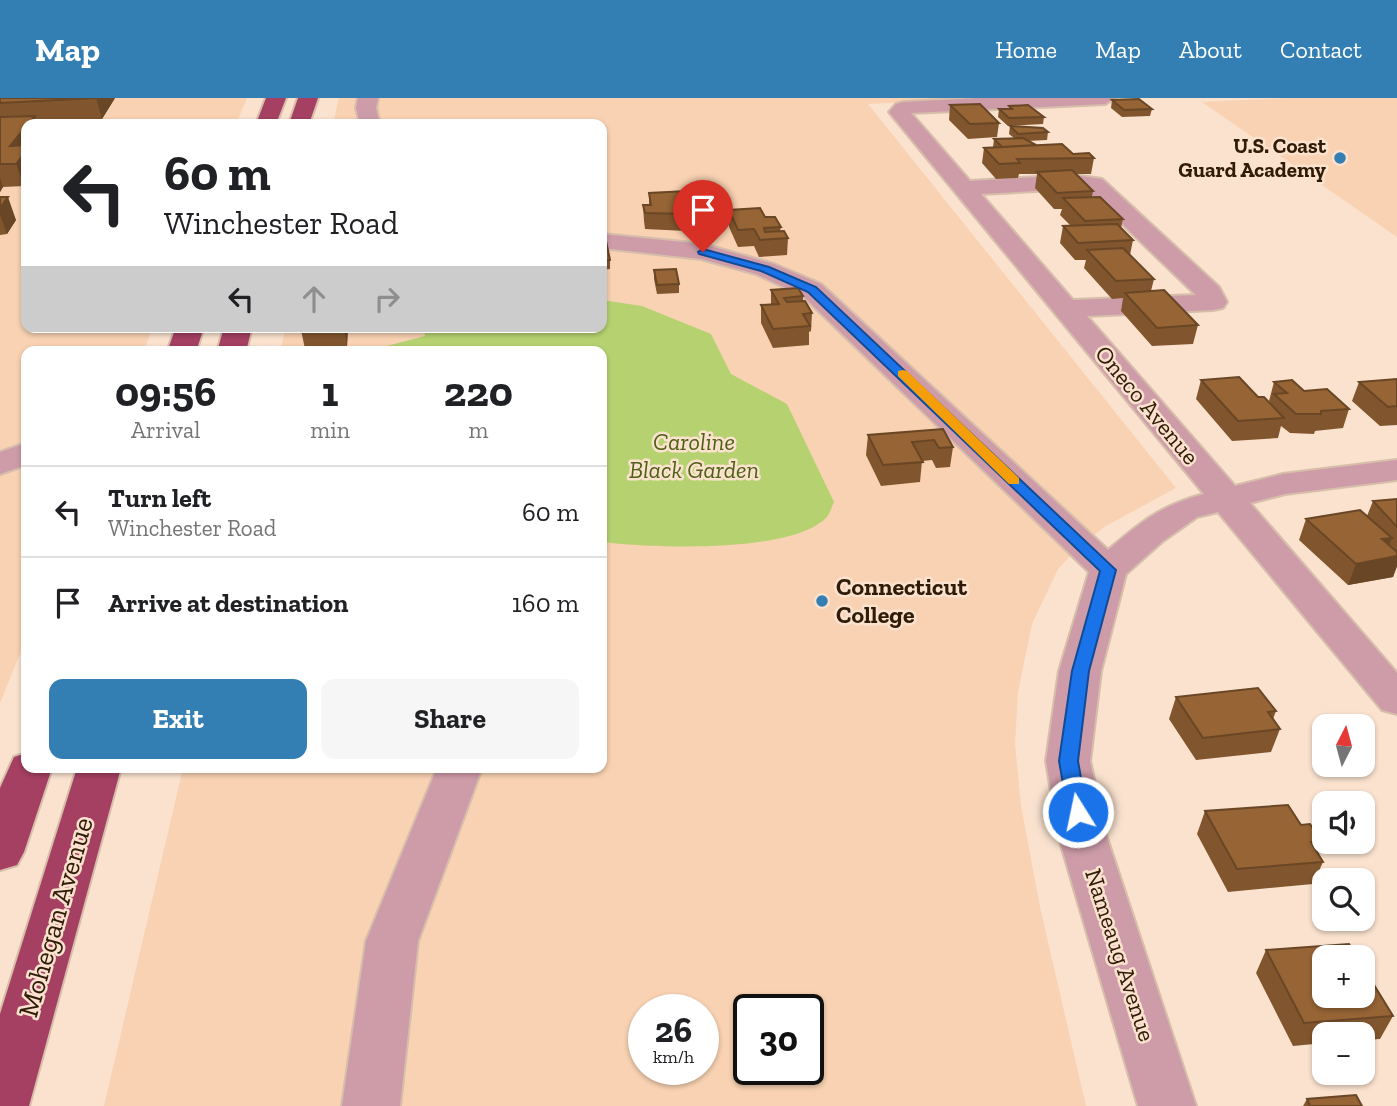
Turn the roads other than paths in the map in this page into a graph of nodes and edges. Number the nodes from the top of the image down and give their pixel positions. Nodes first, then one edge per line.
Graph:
1 (276, 98) edge
2 (308, 98) edge
3 (368, 98) edge
4 (1105, 98) edge
5 (268, 119) edge
6 (301, 119) edge
7 (369, 119) edge
8 (963, 188) junction
9 (607, 242) edge
10 (1066, 309) junction
11 (21, 455) edge
12 (0, 464) edge
13 (1397, 470) edge
14 (1225, 497) junction
15 (1108, 570) junction
16 (1397, 700) edge
17 (28, 773) edge
18 (98, 773) edge
19 (458, 773) edge
20 (0, 852) edge
21 (0, 1106) edge
22 (371, 1106) edge
23 (1167, 1106) edge

1 - 5 highway
2 - 6 highway
3 - 7 street
4 - 8 street, Oneco Avenue
8 - 10 street, Oneco Avenue
8 - 10 street
9 - 15 street
10 - 14 street, Oneco Avenue
11 - 12 street
13 - 14 street
14 - 15 street
14 - 16 street, Oneco Avenue
15 - 23 street, Nameaug Avenue
17 - 20 highway
18 - 21 highway, Mohegan Avenue
19 - 22 street

